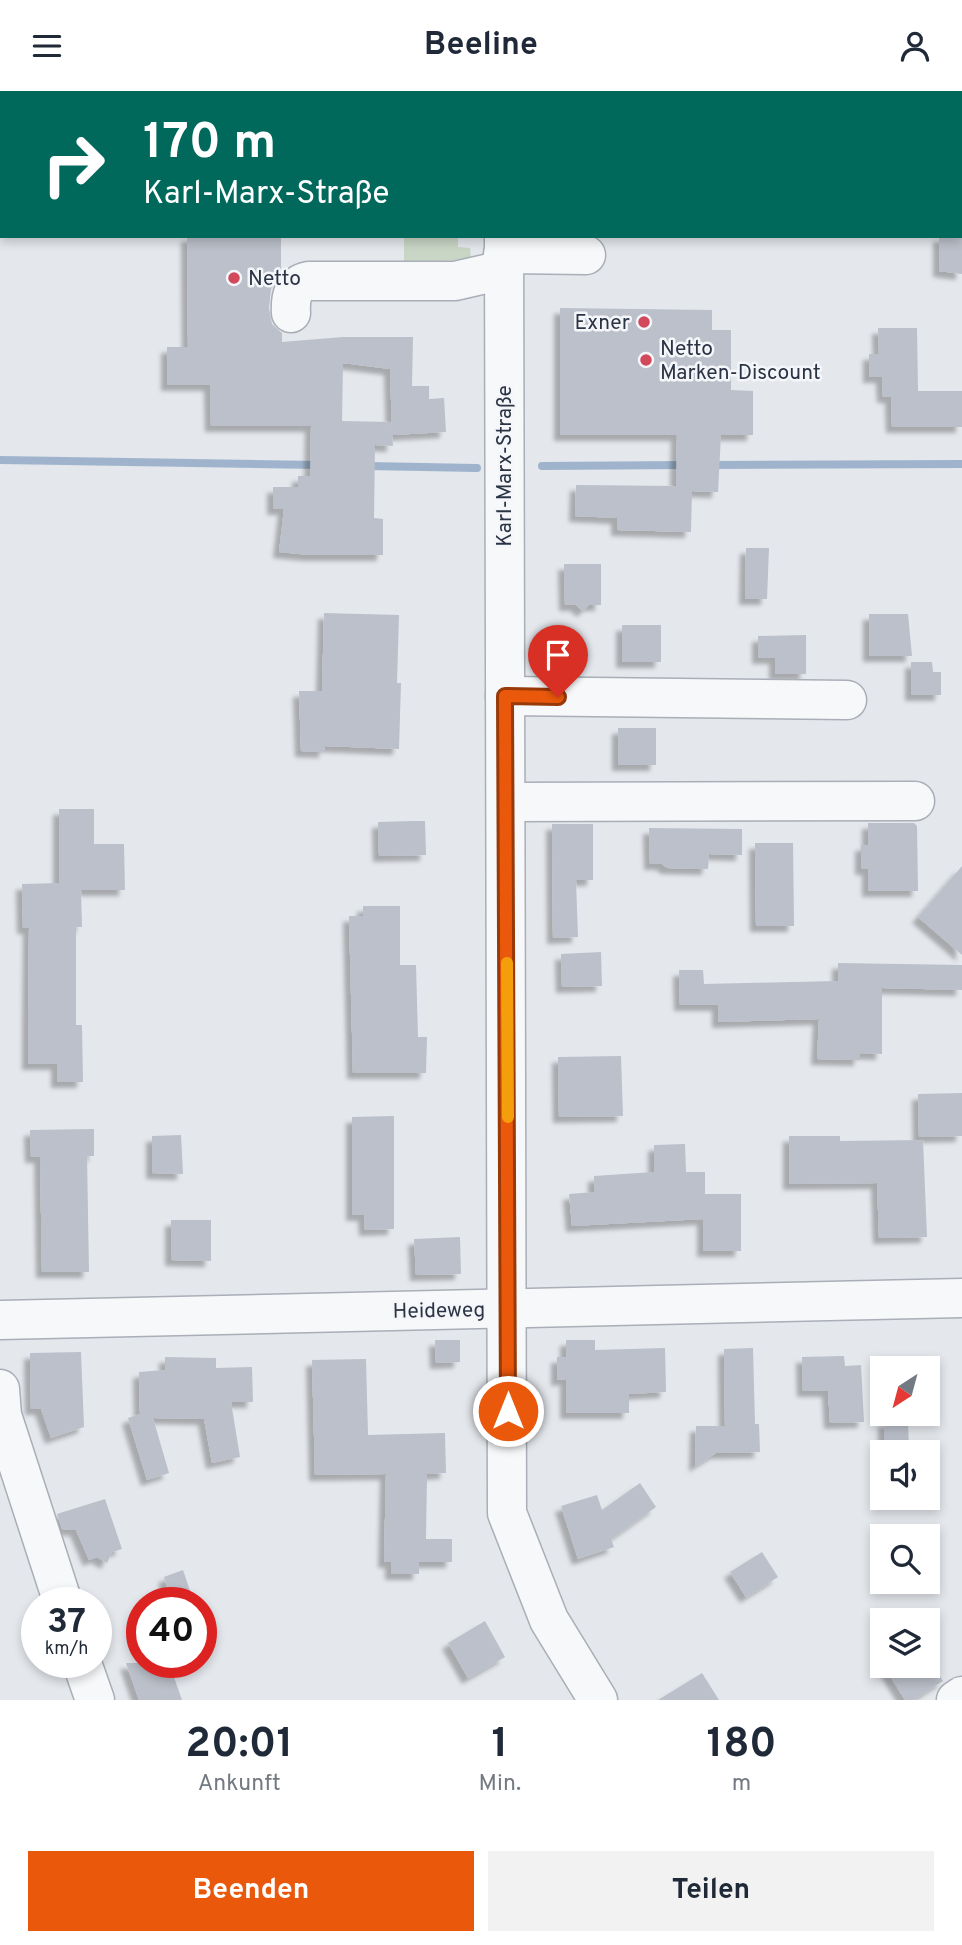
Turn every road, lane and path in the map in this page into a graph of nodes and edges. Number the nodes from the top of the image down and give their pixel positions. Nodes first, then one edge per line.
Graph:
1 (503, 253) edge
2 (586, 255) dead end
3 (291, 313) dead end
4 (505, 696) junction
5 (848, 700) dead end
6 (915, 801) dead end
7 (506, 802) junction
8 (962, 1298) edge
9 (509, 1309) junction
10 (0, 1320) edge
11 (0, 1389) edge
12 (58, 1587) edge
13 (87, 1678) edge
14 (962, 1696) edge
15 (95, 1700) edge
16 (597, 1700) edge
17 (956, 1700) edge

1 - 2 street
1 - 3 street
1 - 4 street, Karl-Marx-Straße
4 - 5 street
4 - 7 street, Karl-Marx-Straße
6 - 7 street
7 - 9 street, Karl-Marx-Straße
8 - 9 street, Heideweg
9 - 10 street, Heideweg
9 - 16 street, Karl-Marx-Straße
11 - 12 street
13 - 15 street
14 - 17 street

